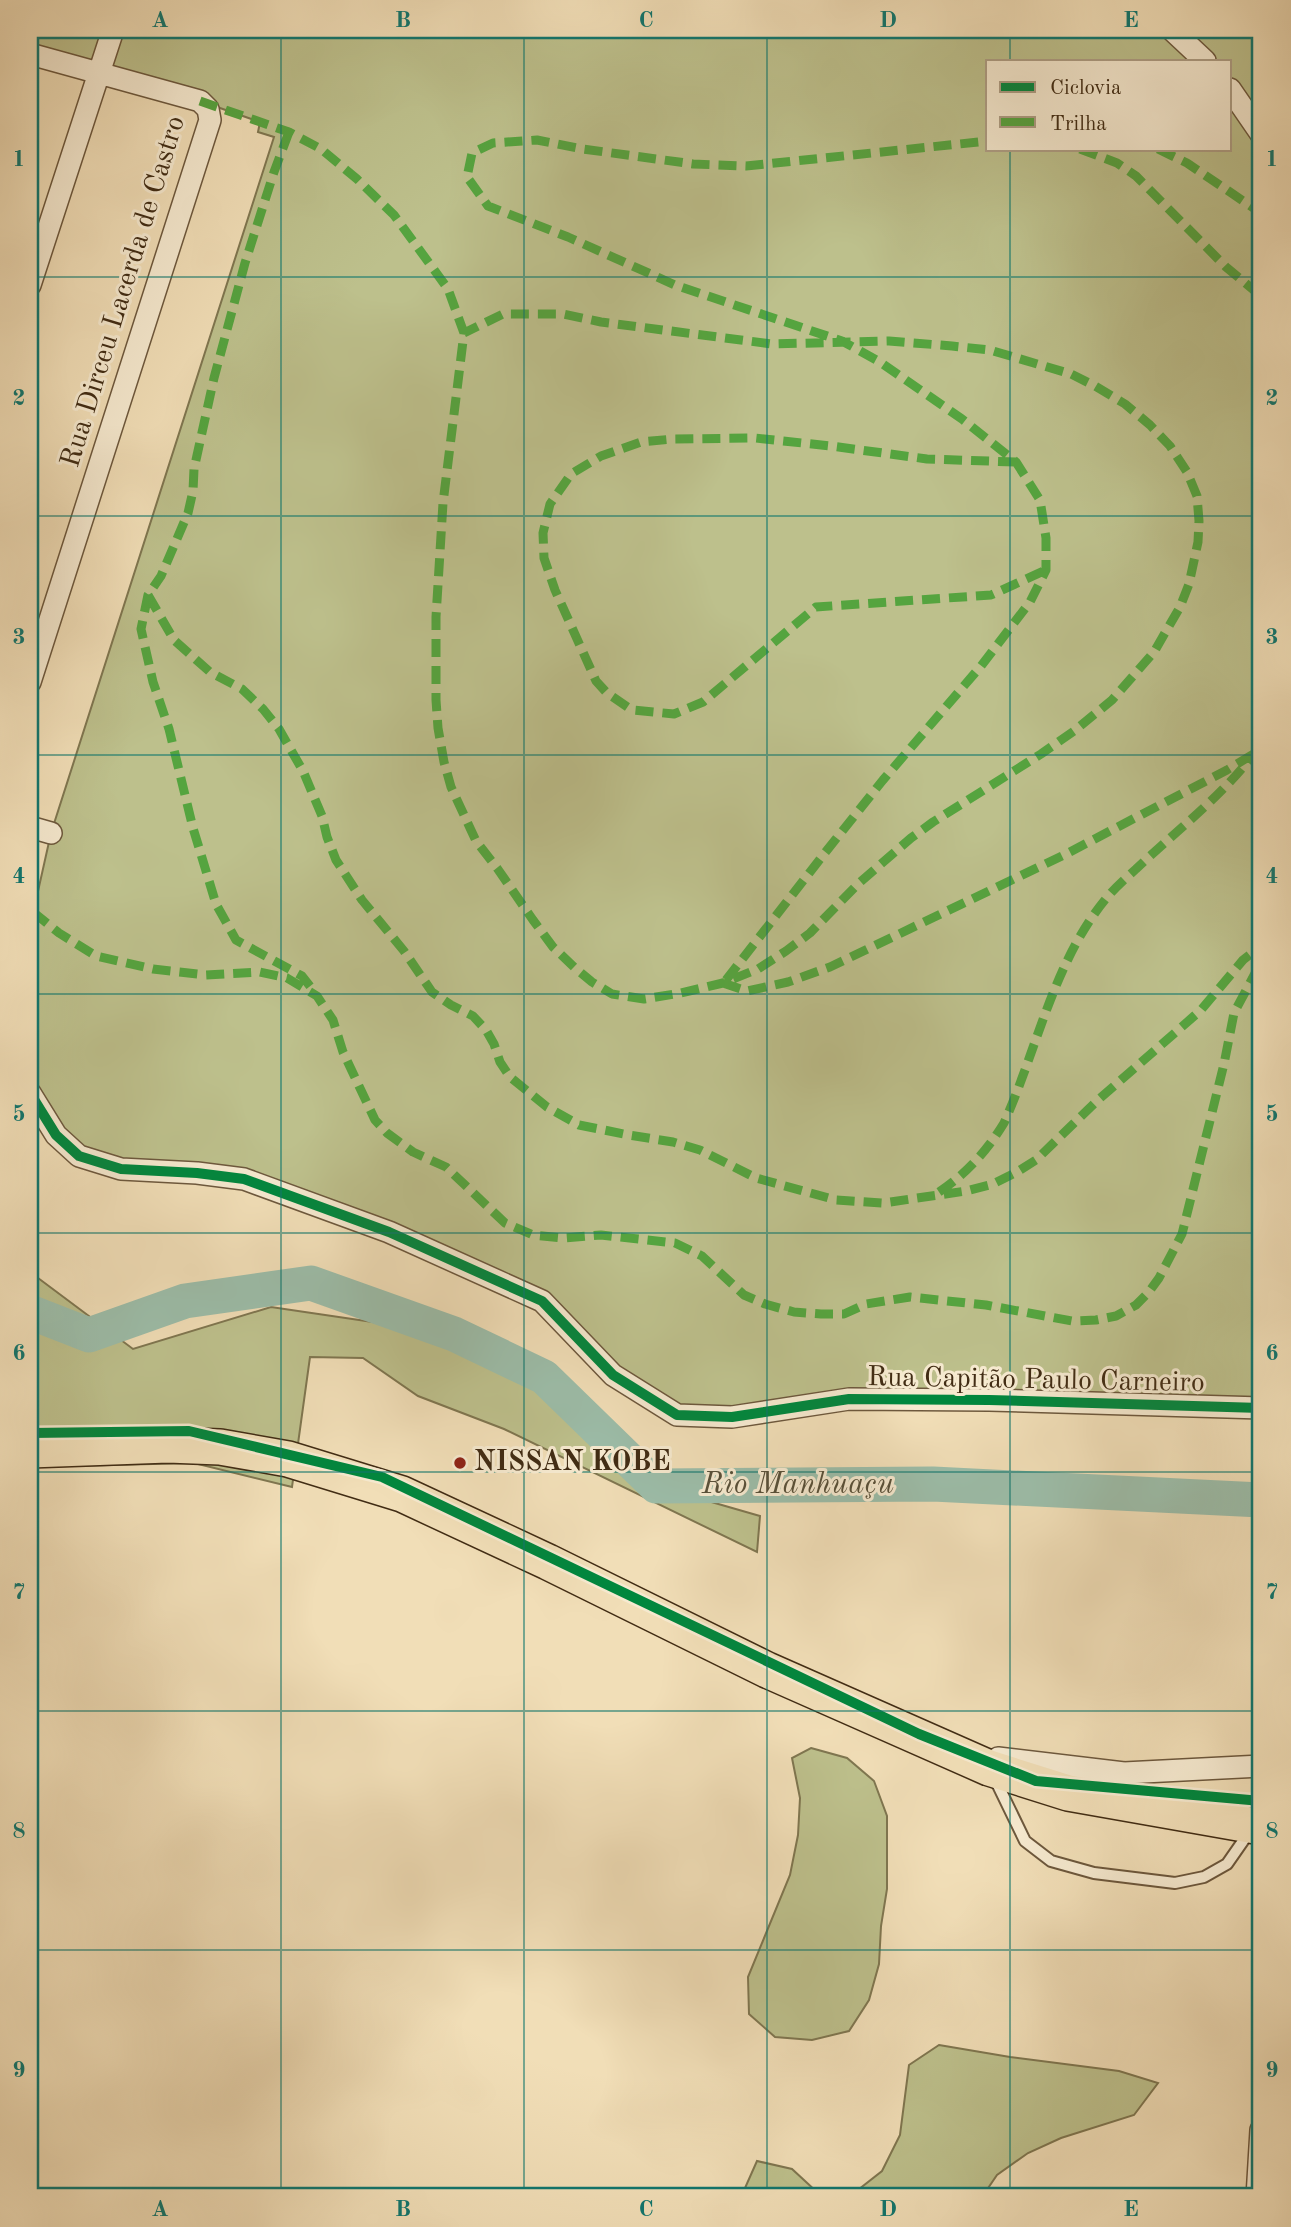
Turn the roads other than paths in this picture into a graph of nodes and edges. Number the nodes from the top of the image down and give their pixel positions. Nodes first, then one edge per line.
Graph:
1 (113, 30) edge
2 (1172, 30) edge
3 (30, 54) edge
4 (1204, 60) edge
5 (98, 74) junction
6 (1232, 92) edge
7 (1261, 134) edge
8 (30, 285) edge
9 (30, 682) edge
10 (30, 827) edge
11 (51, 833) dead end
12 (30, 1093) edge
13 (1261, 1408) edge
14 (30, 1450) edge
15 (975, 1763) junction
16 (1261, 1766) edge
17 (1257, 1827) edge
18 (1261, 2130) edge
19 (1257, 2197) edge

1 - 5 street
2 - 4 street
3 - 5 street, Rua Dirceu Lacerda de Castro
5 - 8 street
5 - 9 street, Rua Dirceu Lacerda de Castro
6 - 7 street
10 - 11 street
12 - 13 street, Rua Capitão Paulo Carneiro
14 - 15 highway
15 - 16 street
15 - 17 highway
15 - 17 lane
18 - 19 street

